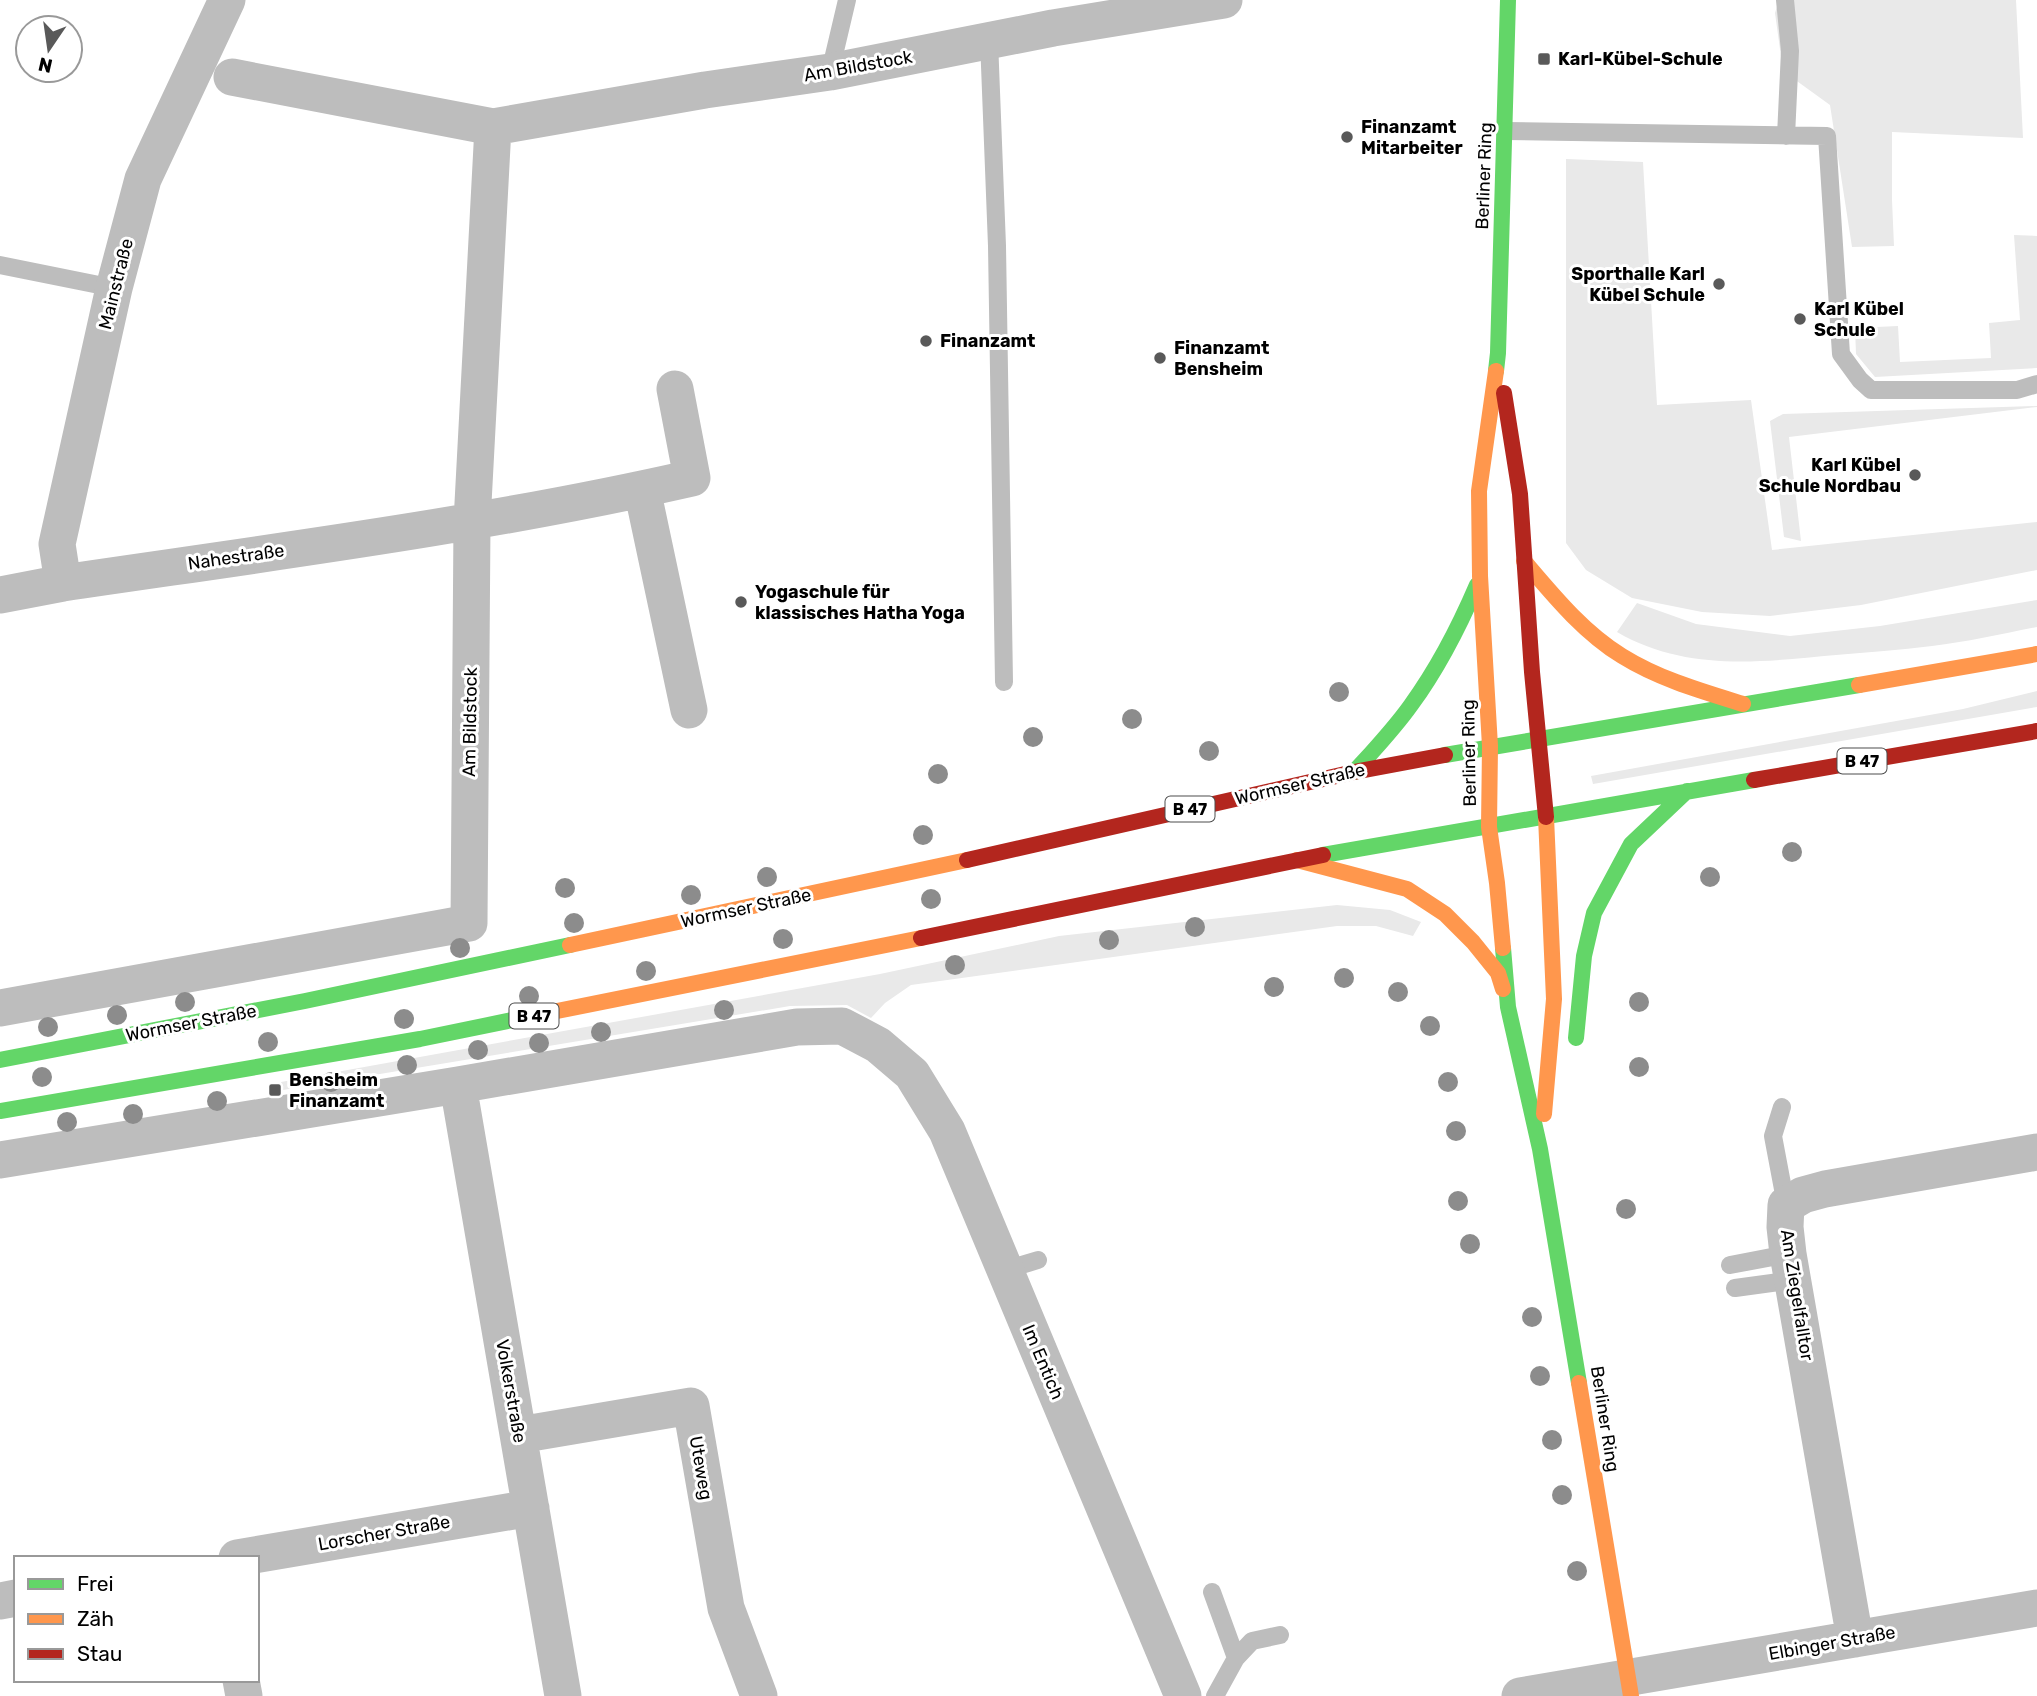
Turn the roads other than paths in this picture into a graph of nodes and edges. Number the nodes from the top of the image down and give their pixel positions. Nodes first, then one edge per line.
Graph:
1 (227, 0) edge
2 (847, 0) edge
3 (1224, 0) edge
4 (1508, 0) edge
5 (1785, 0) edge
6 (1054, 14) edge
7 (989, 40) junction
8 (830, 72) junction
9 (232, 77) dead end
10 (492, 127) junction
11 (1505, 131) junction
12 (1786, 136) junction
13 (0, 265) edge
14 (114, 288) junction
15 (1498, 353) junction
16 (2037, 384) edge
17 (675, 389) dead end
18 (642, 489) junction
19 (472, 522) junction
20 (1524, 561) junction
21 (1480, 576) junction
22 (63, 583) junction
23 (0, 595) edge
24 (2037, 654) edge
25 (1004, 682) dead end
26 (1743, 704) junction
27 (689, 710) dead end
28 (2037, 731) edge
29 (1540, 739) junction
30 (1490, 746) junction
31 (1354, 772) junction
32 (1687, 791) junction
33 (1546, 816) junction
34 (1489, 827) junction
35 (1297, 860) junction
36 (1508, 1007) junction
37 (0, 1008) edge
38 (1575, 1050) dead end
39 (0, 1060) edge
40 (458, 1086) junction
41 (1562, 1101) dead end
42 (1782, 1107) dead end
43 (0, 1111) edge
44 (1540, 1149) junction
45 (2037, 1152) edge
46 (0, 1160) edge
47 (1786, 1205) junction
48 (1730, 1265) dead end
49 (1791, 1267) junction
50 (1735, 1288) dead end
51 (519, 1435) junction
52 (531, 1508) junction
53 (249, 1556) edge
54 (1212, 1592) dead end
55 (2037, 1608) edge
56 (1280, 1635) dead end
57 (1855, 1639) junction
58 (1236, 1658) junction
59 (1629, 1686) edge
60 (563, 1696) edge
61 (759, 1696) edge
62 (1183, 1696) edge
63 (1215, 1696) edge
64 (1520, 1696) edge

1 - 14 street, Mainstraße
2 - 8 lane
3 - 6 street, Am Bildstock
4 - 11 main road, Berliner Ring
5 - 12 lane
6 - 7 street, Am Bildstock
7 - 8 street, Am Bildstock
7 - 25 lane
8 - 10 street, Am Bildstock
9 - 10 street, Am Bildstock
10 - 19 street, Am Bildstock
11 - 12 lane
11 - 15 main road, Berliner Ring
12 - 16 lane
13 - 14 lane
14 - 22 street, Mainstraße
15 - 20 main road, Berliner Ring
15 - 21 main road, Berliner Ring
17 - 18 street
18 - 19 street
18 - 27 street
19 - 22 street, Nahestraße
19 - 37 street, Am Bildstock
20 - 26 main road
20 - 29 main road, Berliner Ring
21 - 30 main road, Berliner Ring
21 - 31 main road
22 - 23 street, Nahestraße
24 - 26 main road, B 47
26 - 29 main road, B 47
28 - 32 main road, B 47
29 - 30 main road, B 47
29 - 33 main road, Berliner Ring
30 - 31 main road, Wormser Straße / B 47
30 - 34 main road, Berliner Ring
31 - 39 main road, Wormser Straße / B 47
32 - 33 main road, B 47
32 - 38 main road
33 - 34 main road, B 47
33 - 44 main road, Berliner Ring
34 - 35 main road, B 47
34 - 36 main road, Berliner Ring
35 - 36 main road
35 - 43 main road, B 47
36 - 44 main road, Berliner Ring
40 - 46 street
40 - 51 street, Volkerstraße
40 - 62 street, Im Entich
41 - 44 main road
42 - 47 lane
44 - 59 main road, Berliner Ring
45 - 47 street, Am Ziegelfalltor
47 - 49 street, Am Ziegelfalltor
48 - 49 lane
49 - 50 lane
49 - 57 street, Am Ziegelfalltor
51 - 52 street, Volkerstraße
51 - 61 street, Uteweg
52 - 53 street, Lorscher Straße
52 - 60 street, Volkerstraße
54 - 58 lane
55 - 57 street, Elbinger Straße
56 - 58 lane
57 - 59 street, Elbinger Straße
58 - 63 lane
59 - 64 street

